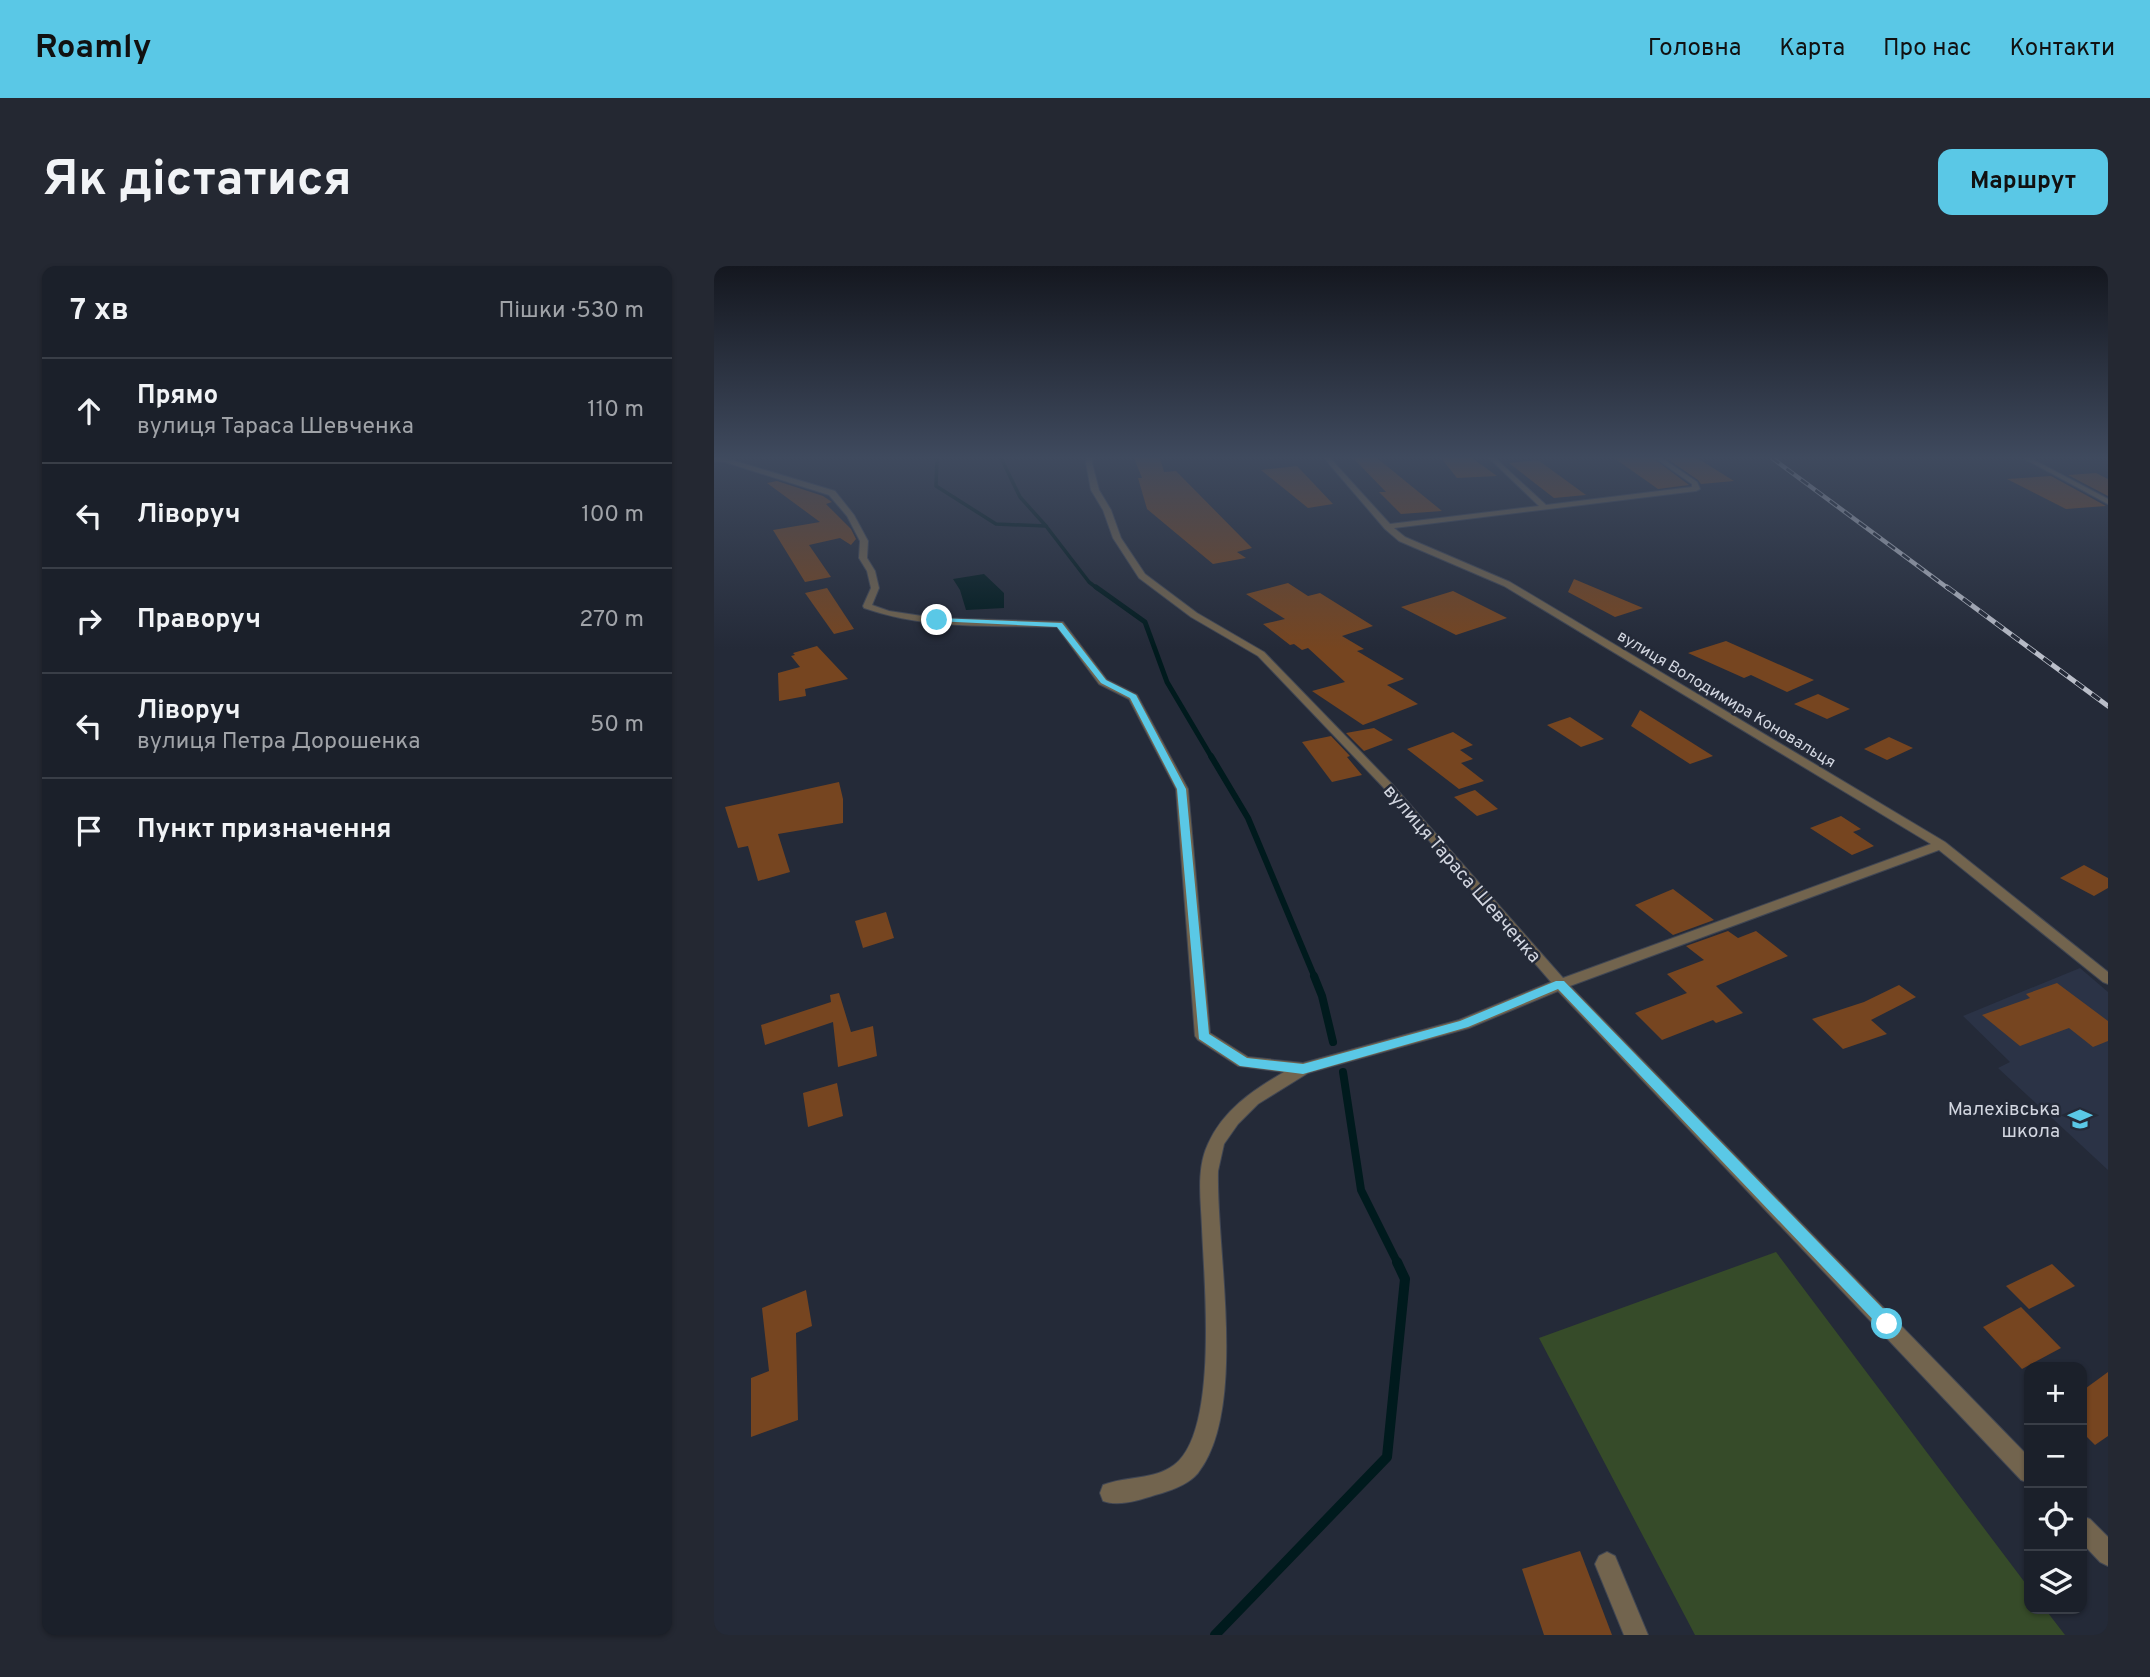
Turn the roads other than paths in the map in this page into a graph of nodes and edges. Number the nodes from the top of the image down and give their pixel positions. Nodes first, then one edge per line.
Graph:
1 (854, 522) edge
2 (1111, 522) edge
3 (1383, 522) edge
4 (1433, 522) edge
5 (1388, 527) junction
6 (1941, 845) junction
7 (2108, 979) edge
8 (1560, 984) junction
9 (1303, 1069) junction
10 (2024, 1467) edge
11 (1111, 1493) dead end
12 (2087, 1532) edge
13 (2108, 1554) edge
14 (1607, 1564) dead end
15 (1636, 1635) edge

1 - 9 street
2 - 8 street, вулиця Тараса Шевченка
3 - 5 street, вулиця Володимира Коновальця
4 - 5 street
5 - 6 street, вулиця Володимира Коновальця
6 - 7 street, вулиця Володимира Коновальця
6 - 8 street
8 - 9 street
8 - 10 street, вулиця Тараса Шевченка
9 - 11 street
12 - 13 street
14 - 15 street

